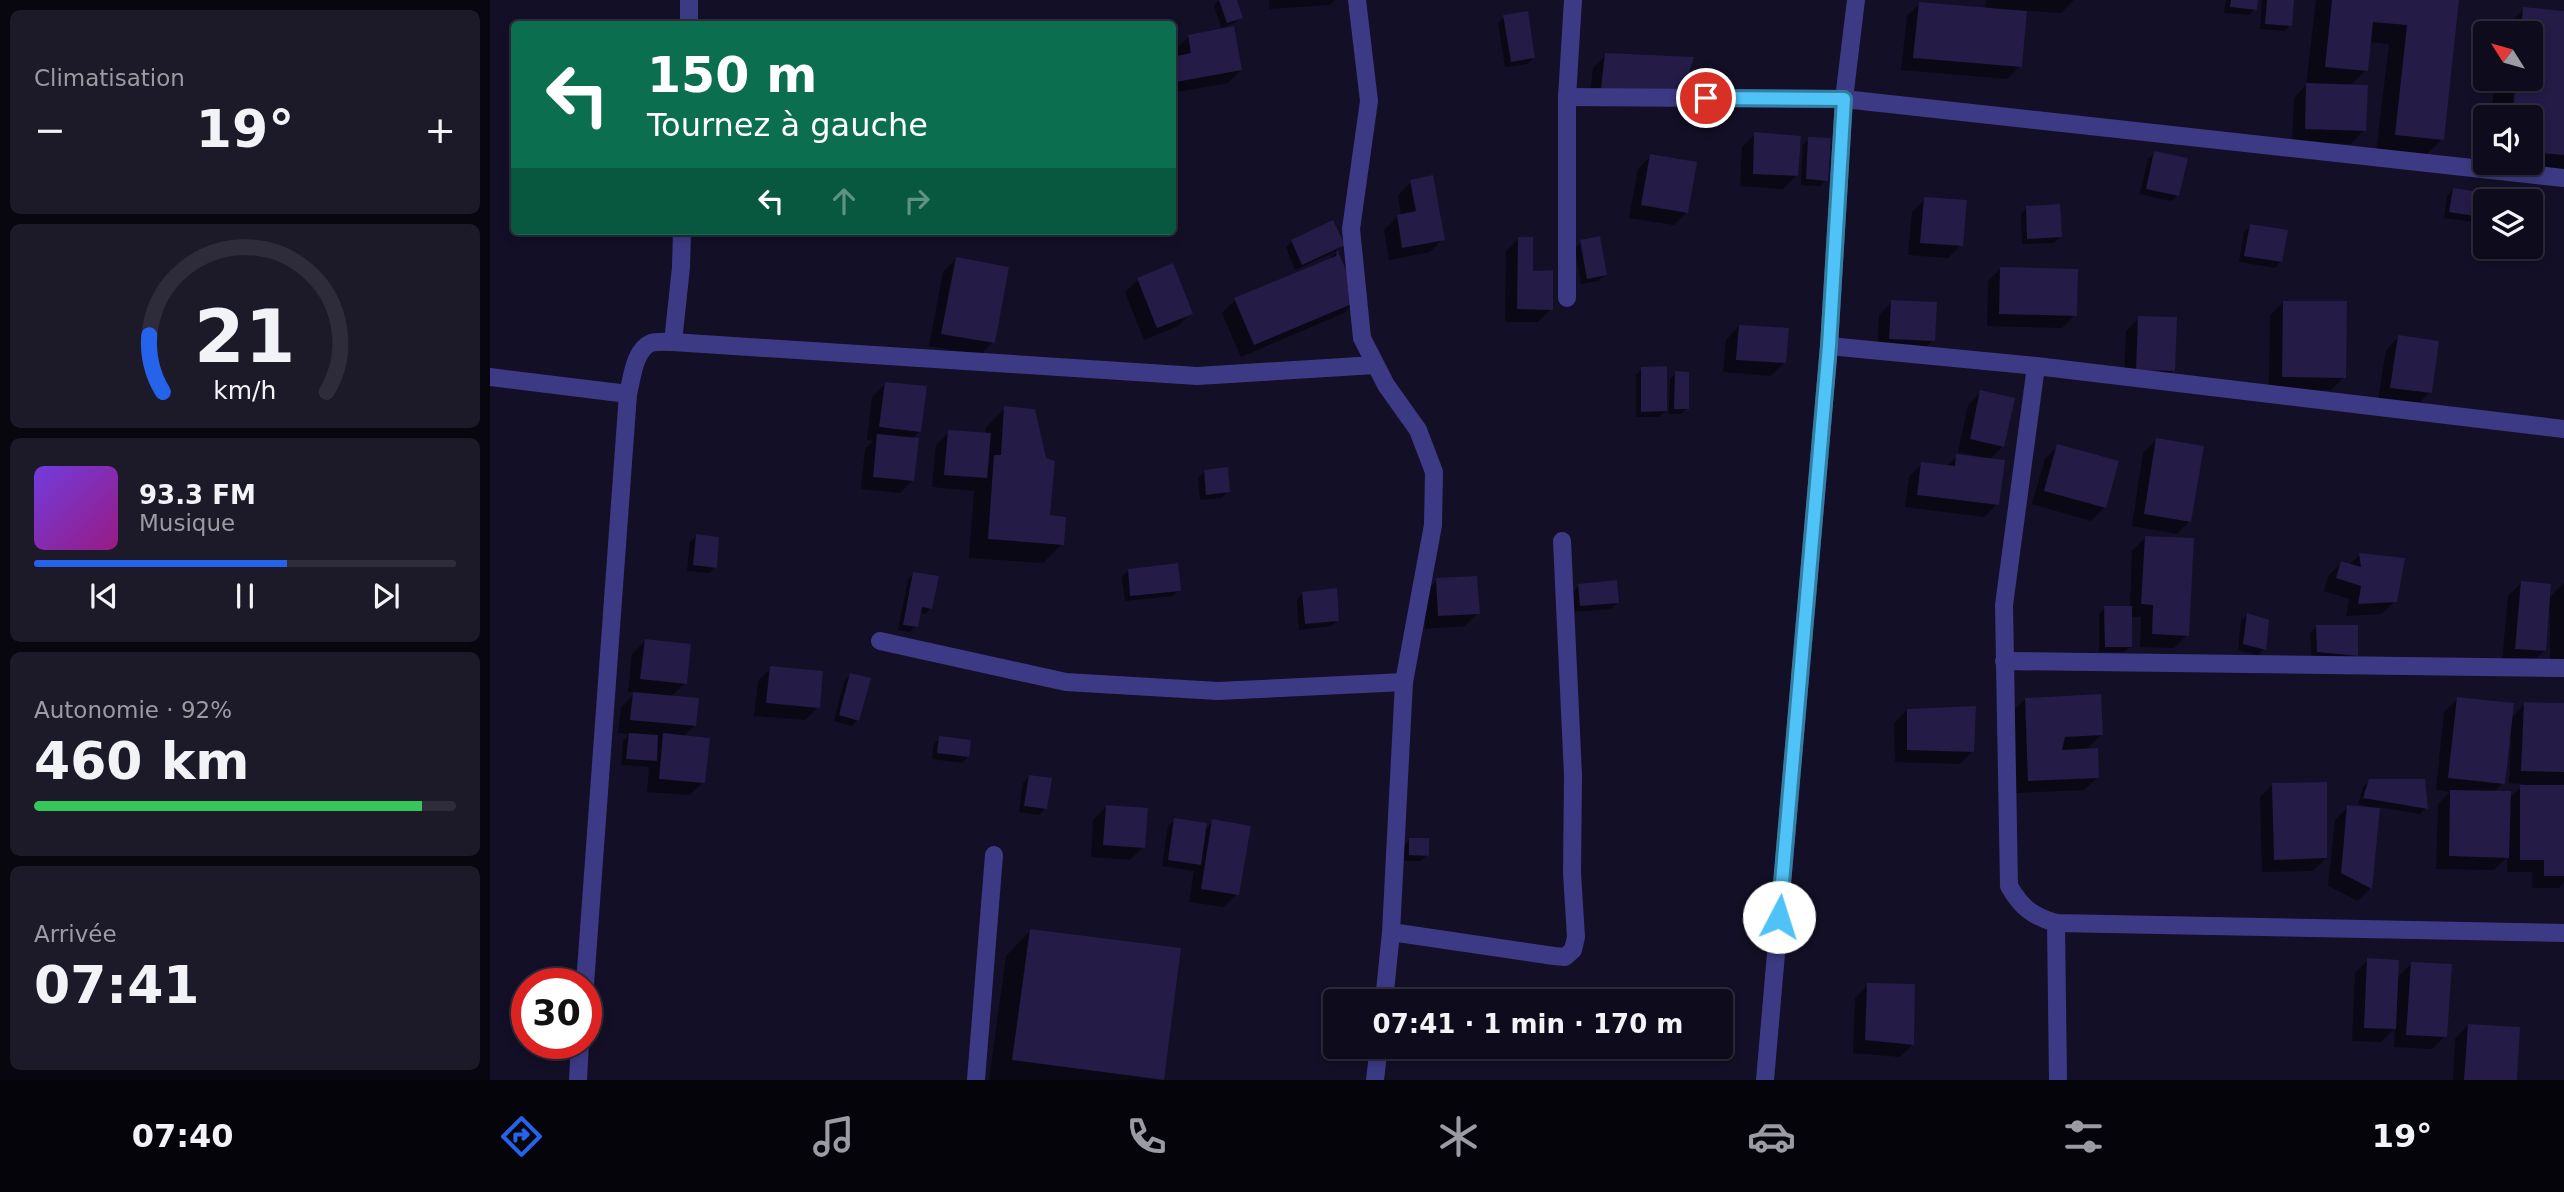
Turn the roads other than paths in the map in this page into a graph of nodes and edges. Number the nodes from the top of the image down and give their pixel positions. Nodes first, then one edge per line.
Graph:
1 (690, 0) edge
2 (1357, 0) edge
3 (1573, 0) edge
4 (1856, 0) edge
5 (689, 21) edge
6 (1567, 97) junction
7 (1844, 99) junction
8 (2564, 178) edge
9 (682, 235) edge
10 (1567, 298) dead end
11 (673, 342) junction
12 (1829, 346) junction
13 (1376, 365) junction
14 (2036, 366) junction
15 (490, 377) edge
16 (628, 394) junction
17 (2564, 429) edge
18 (1562, 541) dead end
19 (880, 641) dead end
20 (2004, 661) junction
21 (2564, 668) edge
22 (1404, 682) junction
23 (994, 855) dead end
24 (2056, 923) junction
25 (1391, 932) junction
26 (2564, 933) edge
27 (586, 968) edge
28 (1385, 989) edge
29 (579, 1059) edge
30 (1377, 1059) edge
31 (578, 1080) edge
32 (976, 1080) edge
33 (1375, 1080) edge
34 (1765, 1080) edge
35 (2058, 1080) edge

1 - 5 street
2 - 13 street
3 - 6 street
4 - 7 street
6 - 7 street
6 - 10 street
7 - 8 street
7 - 12 street
9 - 11 street
11 - 13 street
11 - 16 street
12 - 14 street
12 - 34 street
13 - 22 street
14 - 17 street
14 - 20 street
15 - 16 street
16 - 27 street
18 - 25 street
19 - 22 street
20 - 21 street
20 - 24 street
22 - 25 street
23 - 32 street
24 - 26 street
24 - 35 street
25 - 28 street
29 - 31 street
30 - 33 street

